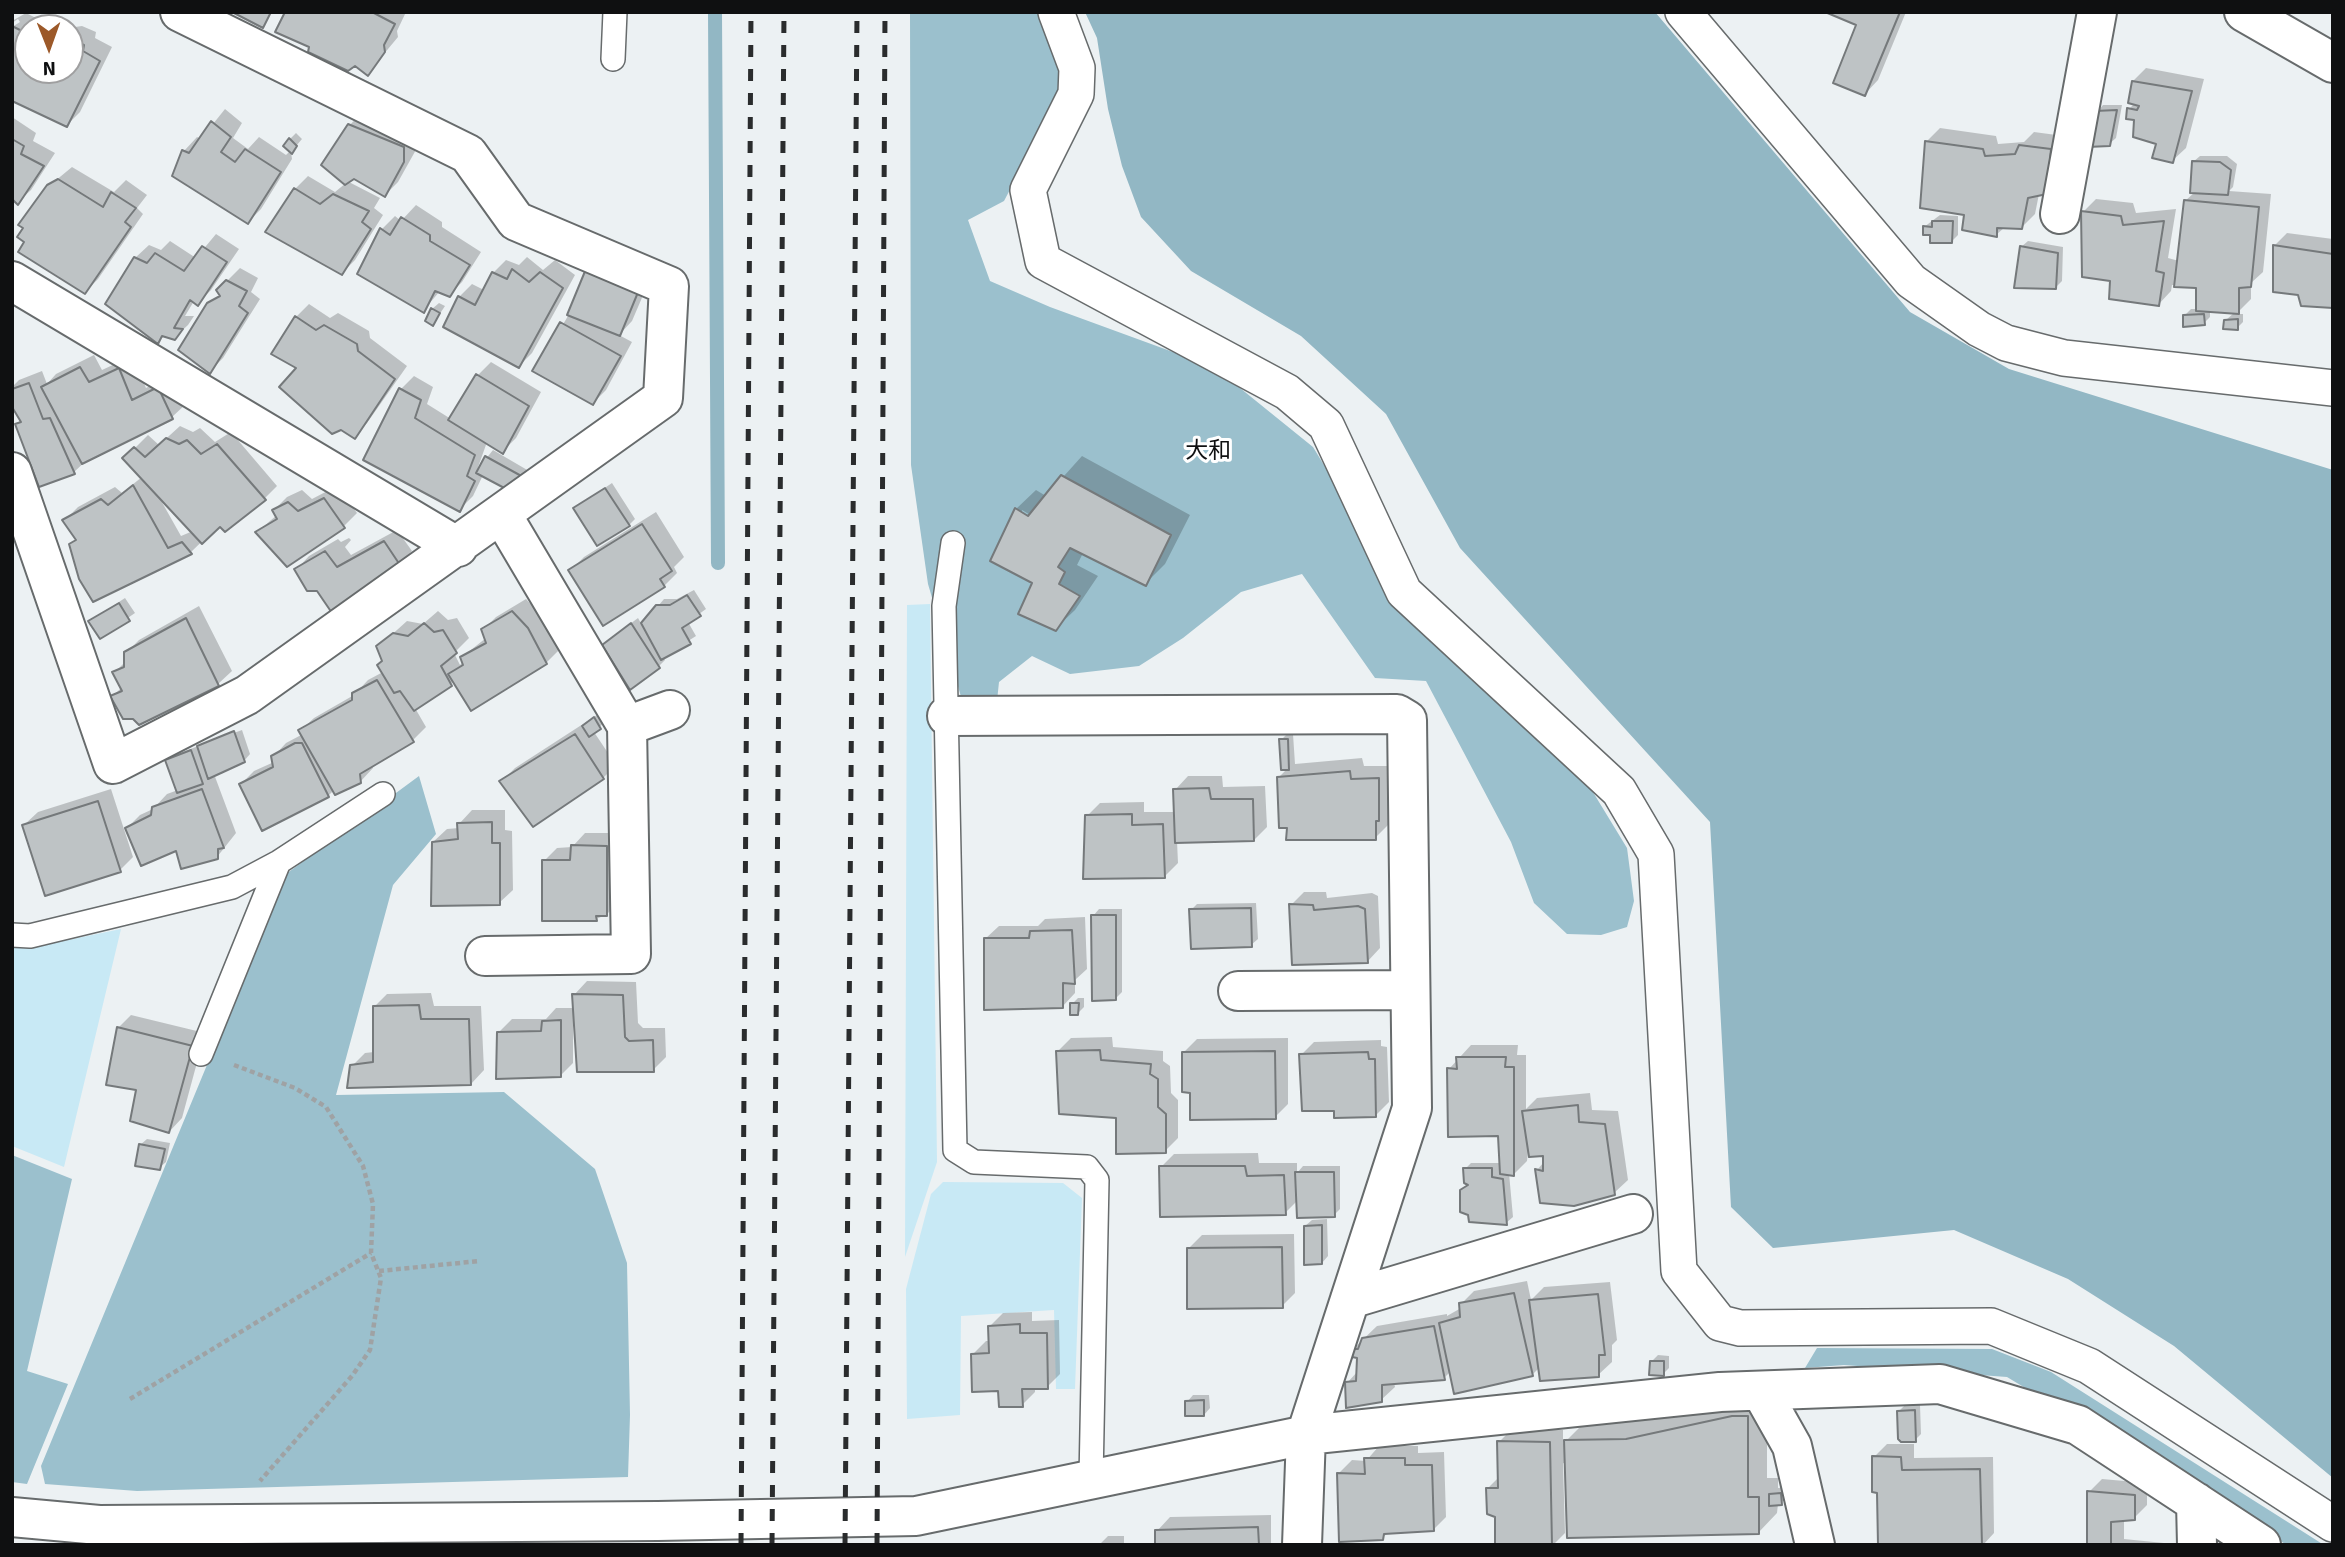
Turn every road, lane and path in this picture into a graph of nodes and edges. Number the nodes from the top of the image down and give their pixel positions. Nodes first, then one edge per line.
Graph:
1 (180, 12) edge
2 (615, 12) edge
3 (1056, 12) edge
4 (1683, 12) edge
5 (2097, 12) edge
6 (2244, 12) edge
7 (614, 59) dead end
8 (2333, 63) edge
9 (2060, 215) dead end
10 (12, 281) edge
11 (2333, 388) edge
12 (12, 472) edge
13 (502, 515) junction
14 (953, 543) dead end
15 (458, 547) junction
16 (670, 710) dead end
17 (947, 716) junction
18 (627, 726) junction
19 (383, 794) dead end
20 (279, 862) junction
21 (12, 936) edge
22 (485, 957) dead end
23 (1410, 990) junction
24 (1238, 991) dead end
25 (201, 1054) joint
26 (1633, 1213) dead end
27 (372, 1253) junction
28 (479, 1261) dead end
29 (379, 1271) junction
30 (1350, 1299) junction
31 (1762, 1391) junction
32 (130, 1399) dead end
33 (1306, 1435) junction
34 (1091, 1479) junction
35 (2196, 1502) junction
36 (222, 1523) junction
37 (2333, 1524) edge
38 (33, 1527) edge
39 (658, 1533) edge
40 (105, 1535) edge
41 (1302, 1545) edge
42 (1815, 1545) edge
43 (2197, 1545) edge
44 (2261, 1545) edge

1 - 13 street
2 - 7 lane
3 - 37 street
4 - 11 street
5 - 9 street
6 - 8 street
10 - 15 street
12 - 15 street
13 - 15 street
13 - 18 street
14 - 17 lane
16 - 18 street
17 - 23 street
17 - 34 lane
18 - 22 street
19 - 20 lane
20 - 21 lane
20 - 25 lane
23 - 24 street
23 - 30 street
25 - 27 path
26 - 30 street
27 - 29 path
27 - 32 path
28 - 29 path
29 - 36 path
30 - 33 street
31 - 33 street
31 - 35 street
31 - 42 street
33 - 34 street
33 - 41 street
34 - 39 street
35 - 43 street
35 - 44 street
36 - 39 street
36 - 40 street
38 - 40 street

